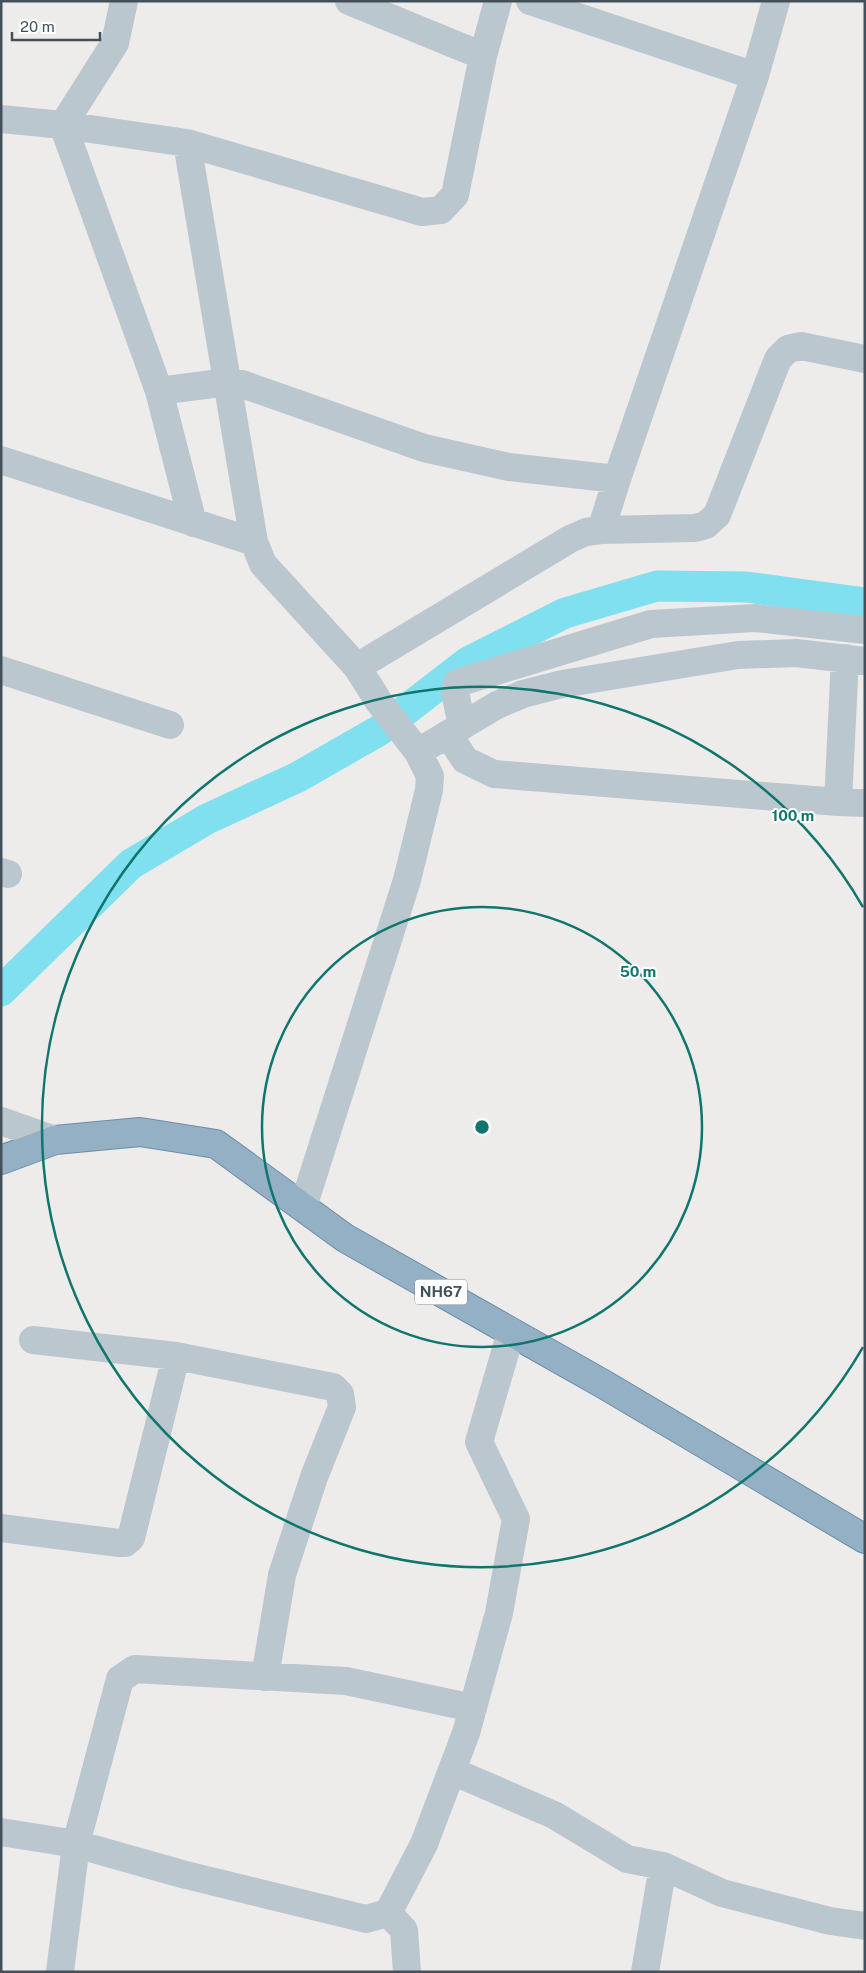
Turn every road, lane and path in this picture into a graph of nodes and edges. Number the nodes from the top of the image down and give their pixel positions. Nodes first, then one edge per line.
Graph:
1 (124, 1) edge
2 (349, 1) edge
3 (498, 1) edge
4 (530, 1) edge
5 (776, 1) edge
6 (483, 56) junction
7 (755, 76) junction
8 (1, 119) edge
9 (63, 125) junction
10 (187, 143) junction
11 (865, 359) edge
12 (228, 382) junction
13 (158, 391) junction
14 (1, 460) edge
15 (617, 479) junction
16 (193, 523) junction
17 (601, 530) junction
18 (254, 542) junction
19 (865, 630) edge
20 (855, 659) edge
21 (356, 668) junction
22 (1, 670) edge
23 (170, 725) dead end
24 (455, 730) junction
25 (414, 747) junction
26 (838, 802) junction
27 (865, 802) edge
28 (1, 1121) edge
29 (55, 1140) junction
30 (1, 1160) edge
31 (303, 1207) junction
32 (511, 1332) junction
33 (33, 1340) dead end
34 (176, 1356) junction
35 (1, 1528) edge
36 (865, 1539) edge
37 (265, 1677) junction
38 (473, 1708) junction
39 (452, 1771) junction
40 (1, 1832) edge
41 (76, 1844) junction
42 (663, 1866) junction
43 (388, 1913) junction
44 (865, 1926) edge
45 (60, 1972) edge
46 (407, 1972) edge
47 (645, 1972) edge

1 - 9 street
2 - 6 street
3 - 6 street
4 - 7 street
5 - 7 street
6 - 10 street
7 - 15 street
8 - 9 street
9 - 10 street
9 - 13 street
10 - 12 street
11 - 17 street
12 - 13 street
12 - 15 street
12 - 18 street
13 - 16 street
14 - 16 street
15 - 17 street
16 - 18 street
17 - 21 street
18 - 21 street
19 - 24 street
20 - 24 street
20 - 26 street
21 - 25 street
22 - 23 street
24 - 25 street
24 - 26 street
25 - 31 street
26 - 27 street
28 - 29 street
29 - 30 highway, NH67
29 - 31 highway, NH67
31 - 32 highway, NH67
32 - 36 highway, NH67
32 - 38 street
33 - 34 street
34 - 35 street
34 - 37 street
37 - 38 street
37 - 41 street
38 - 39 street
39 - 42 street
39 - 43 street
40 - 41 street
41 - 43 street
41 - 45 street
42 - 44 street
42 - 47 street
43 - 46 street

